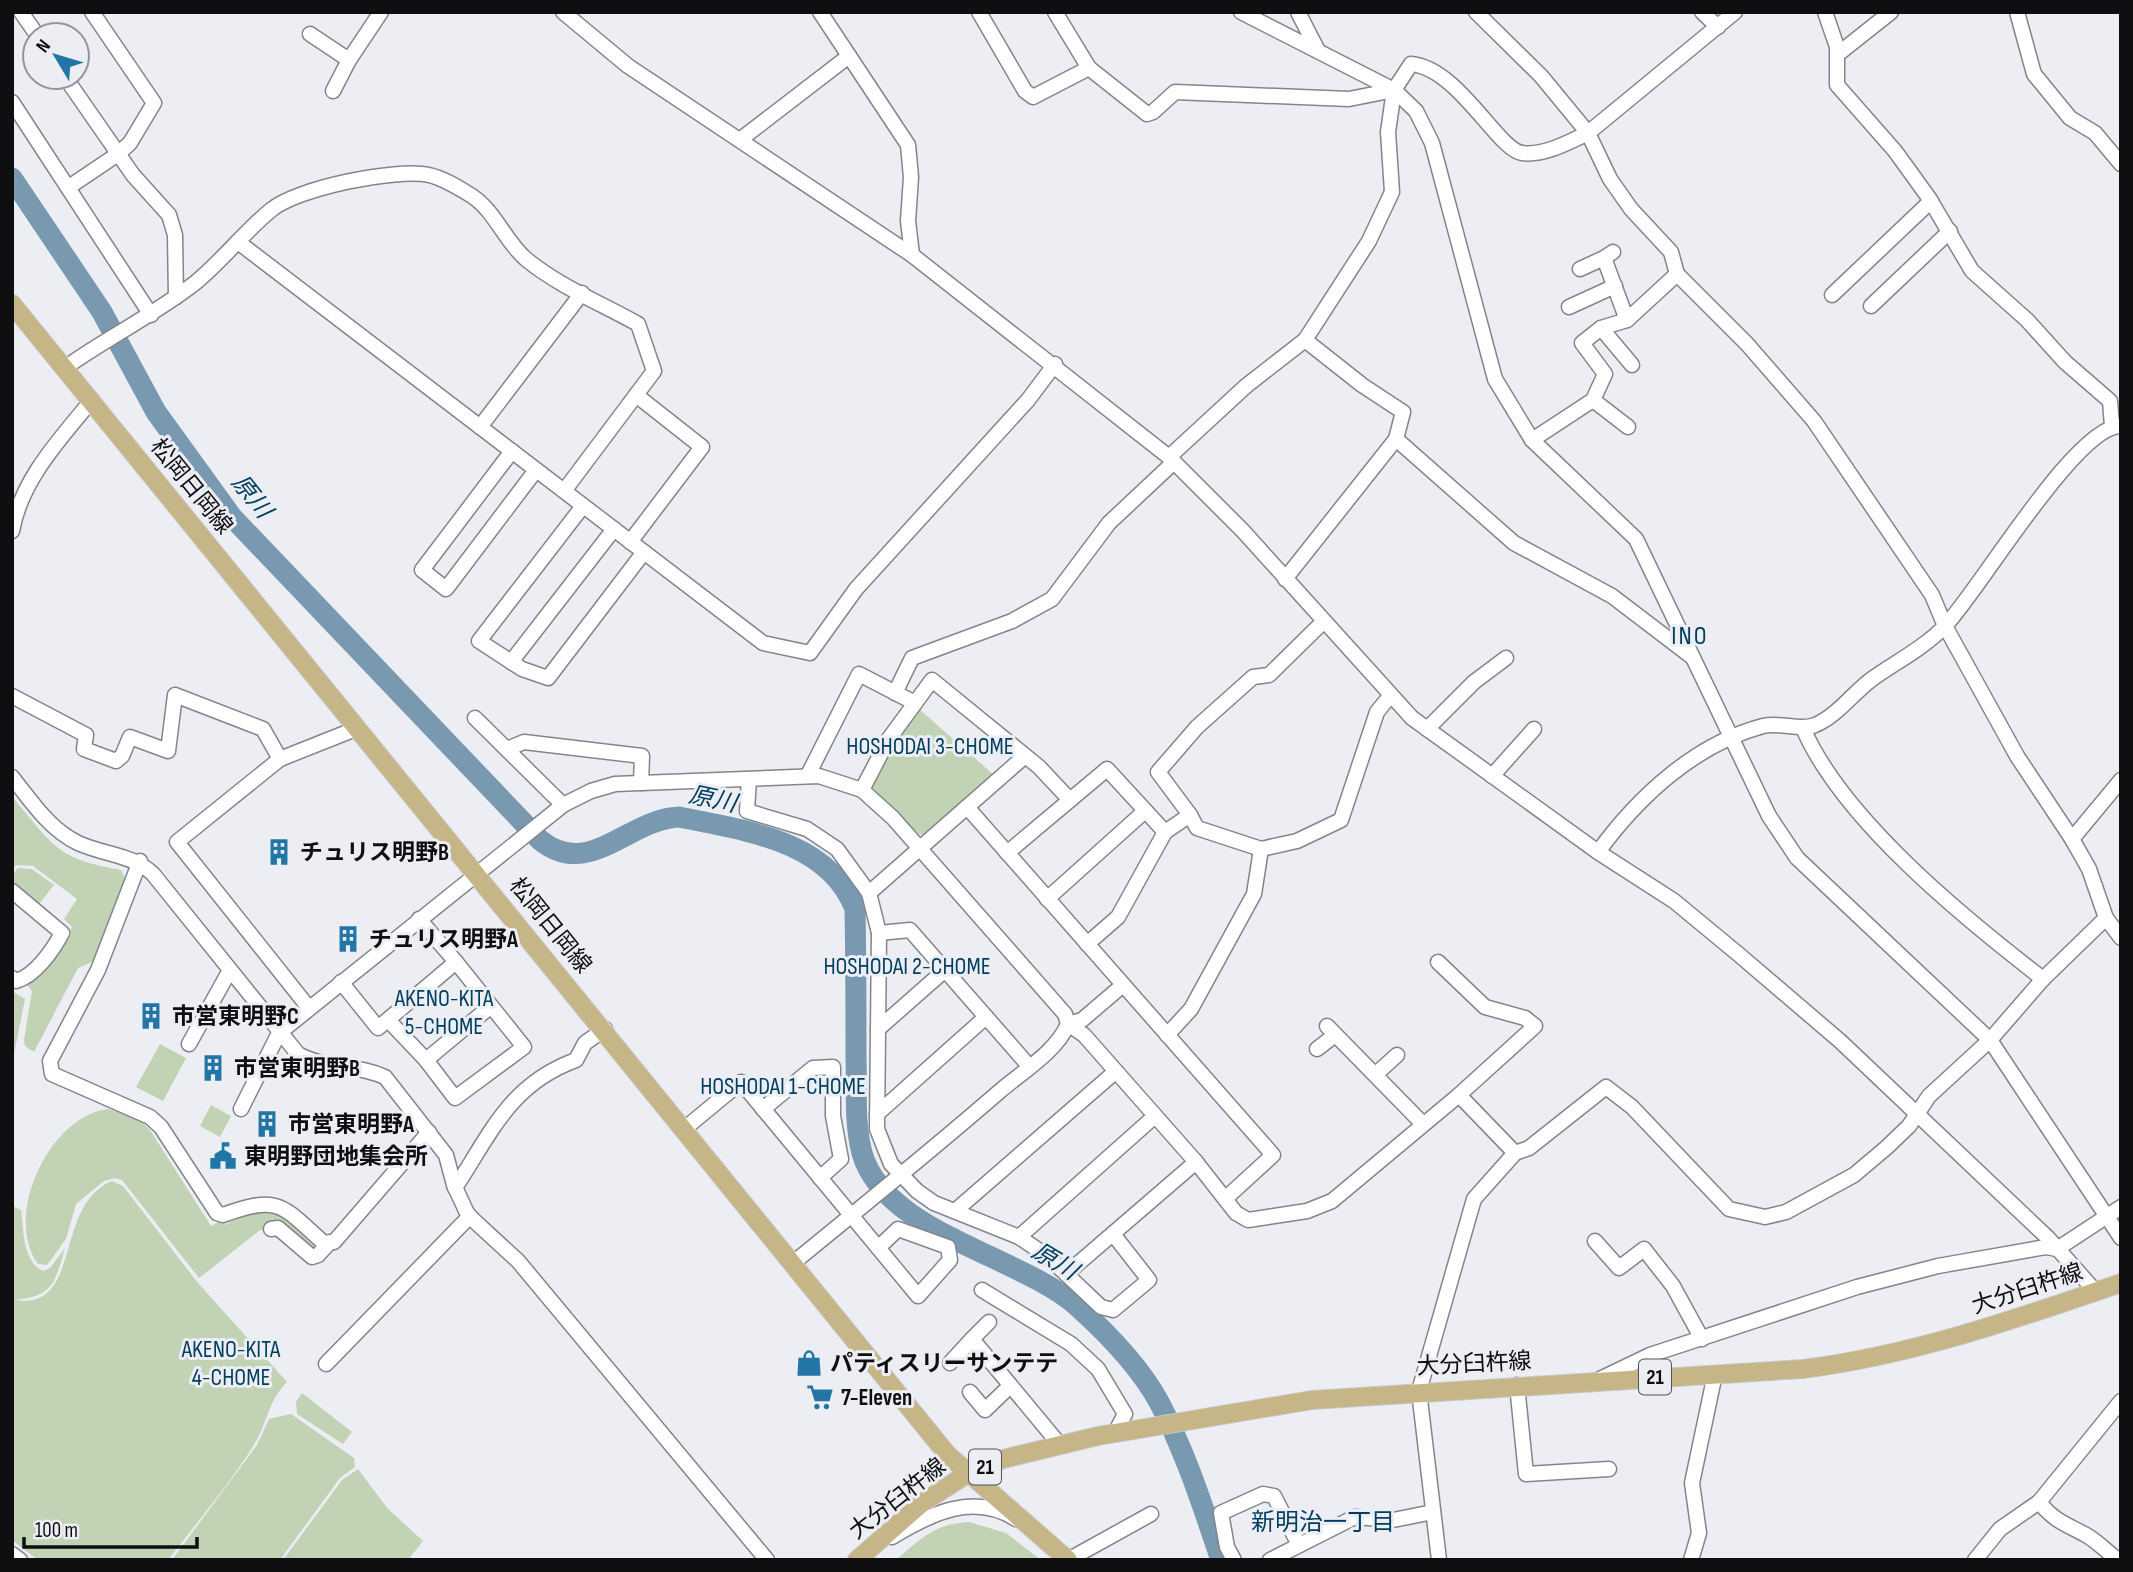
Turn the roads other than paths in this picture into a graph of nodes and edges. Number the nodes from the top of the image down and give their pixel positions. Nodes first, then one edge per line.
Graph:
1 (92, 12) edge
2 (381, 12) edge
3 (563, 12) edge
4 (820, 12) edge
5 (979, 12) edge
6 (1055, 12) edge
7 (1241, 12) edge
8 (1298, 12) edge
9 (1476, 12) edge
10 (1702, 12) edge
11 (1735, 12) edge
12 (1825, 12) edge
13 (1891, 12) edge
14 (2017, 12) edge
15 (1718, 27) junction
16 (310, 34) dead end
17 (1318, 51) junction
18 (1838, 54) junction
19 (849, 56) junction
20 (349, 60) junction
21 (1089, 68) junction
22 (1394, 90) junction
23 (75, 91) edge
24 (333, 91) dead end
25 (12, 102) edge
26 (1588, 133) junction
27 (741, 139) junction
28 (118, 154) junction
29 (2121, 164) edge
30 (69, 187) junction
31 (1931, 201) junction
32 (1950, 231) junction
33 (238, 242) junction
34 (912, 255) junction
35 (1580, 269) dead end
36 (1677, 274) junction
37 (1615, 286) junction
38 (582, 293) junction
39 (1832, 295) dead end
40 (176, 296) junction
41 (12, 304) edge
42 (1871, 306) dead end
43 (1569, 307) dead end
44 (151, 315) junction
45 (1627, 320) junction
46 (1601, 328) junction
47 (1305, 340) junction
48 (1055, 365) junction
49 (1632, 365) dead end
50 (66, 367) junction
51 (636, 395) junction
52 (92, 400) junction
53 (1593, 400) junction
54 (2116, 426) edge
55 (480, 427) junction
56 (1628, 427) dead end
57 (1396, 439) junction
58 (1532, 440) junction
59 (512, 451) junction
60 (1172, 459) junction
61 (537, 470) junction
62 (564, 491) junction
63 (583, 506) junction
64 (614, 529) junction
65 (12, 531) edge
66 (630, 542) junction
67 (644, 552) junction
68 (1285, 579) junction
69 (1323, 622) junction
70 (1945, 626) junction
71 (1506, 658) dead end
72 (1695, 660) junction
73 (511, 662) junction
74 (895, 693) junction
75 (12, 696) edge
76 (1390, 696) junction
77 (915, 703) junction
78 (475, 718) dead end
79 (358, 728) junction
80 (1803, 728) junction
81 (1427, 729) junction
82 (1534, 729) dead end
83 (1733, 737) junction
84 (507, 750) junction
85 (1025, 756) junction
86 (280, 759) junction
87 (808, 775) junction
88 (1492, 776) junction
89 (12, 777) edge
90 (749, 779) junction
91 (2121, 780) edge
92 (641, 783) junction
93 (862, 790) junction
94 (1070, 800) junction
95 (563, 805) junction
96 (967, 807) junction
97 (1145, 811) junction
98 (1190, 815) junction
99 (1165, 832) junction
100 (2072, 839) junction
101 (920, 848) junction
102 (1261, 849) junction
103 (1598, 852) junction
104 (1007, 853) junction
105 (140, 862) junction
106 (477, 873) junction
107 (12, 891) edge
108 (869, 893) junction
109 (1047, 899) junction
110 (2106, 918) junction
111 (419, 919) junction
112 (879, 933) junction
113 (2121, 938) edge
114 (1087, 944) junction
115 (456, 962) junction
116 (1438, 962) dead end
117 (230, 970) junction
118 (945, 970) junction
119 (12, 978) edge
120 (2043, 979) junction
121 (341, 982) junction
122 (1123, 985) junction
123 (491, 1006) junction
124 (309, 1008) junction
125 (986, 1017) junction
126 (388, 1020) junction
127 (1068, 1024) junction
128 (604, 1029) junction
129 (878, 1029) junction
130 (279, 1033) junction
131 (1167, 1035) junction
132 (1990, 1040) junction
133 (189, 1044) dead end
134 (1317, 1049) dead end
135 (1397, 1055) dead end
136 (425, 1060) junction
137 (1029, 1066) junction
138 (1115, 1072) junction
139 (1376, 1074) junction
140 (1459, 1095) junction
141 (241, 1108) dead end
142 (763, 1108) junction
143 (877, 1114) junction
144 (1916, 1114) junction
145 (1155, 1116) junction
146 (1423, 1124) junction
147 (683, 1130) junction
148 (429, 1132) junction
149 (1515, 1153) junction
150 (1196, 1162) junction
151 (820, 1178) junction
152 (898, 1180) junction
153 (455, 1188) junction
154 (1226, 1198) junction
155 (2121, 1207) edge
156 (956, 1211) junction
157 (470, 1216) junction
158 (851, 1216) junction
159 (2108, 1218) junction
160 (271, 1229) dead end
161 (1112, 1234) junction
162 (1019, 1237) junction
163 (2121, 1238) edge
164 (1595, 1241) dead end
165 (330, 1242) junction
166 (878, 1248) junction
167 (2057, 1250) junction
168 (793, 1264) junction
169 (1066, 1274) junction
170 (2121, 1283) edge
171 (982, 1290) dead end
172 (2096, 1292) junction
173 (989, 1322) dead end
174 (972, 1339) junction
175 (1702, 1339) junction
176 (950, 1363) dead end
177 (326, 1364) dead end
178 (1715, 1374) junction
179 (1597, 1381) junction
180 (1517, 1385) junction
181 (1010, 1386) junction
182 (1419, 1391) junction
183 (970, 1392) dead end
184 (2121, 1401) edge
185 (1115, 1433) junction
186 (1060, 1445) junction
187 (1609, 1469) dead end
188 (967, 1474) junction
189 (2039, 1502) junction
190 (1433, 1512) junction
191 (1151, 1514) dead end
192 (1029, 1527) junction
193 (1299, 1545) junction
194 (12, 1553) edge
195 (2113, 1558) edge
196 (858, 1559) edge
197 (20, 1560) edge
198 (767, 1560) edge
199 (1068, 1560) edge
200 (1234, 1560) edge
201 (1270, 1560) edge
202 (1439, 1560) edge
203 (1691, 1560) edge
204 (1975, 1560) edge

1 - 28 street
2 - 20 street
3 - 27 street
4 - 19 street
5 - 21 street
6 - 21 street
7 - 17 street
8 - 17 street
9 - 26 street
10 - 15 street
11 - 15 street
12 - 18 street
13 - 18 street
14 - 29 street
15 - 26 street
16 - 20 street
17 - 22 street
18 - 31 street
19 - 27 street
19 - 34 street
20 - 24 street
21 - 22 street
22 - 26 street
22 - 47 street
22 - 58 street
23 - 28 street
25 - 30 street
26 - 36 street
27 - 34 street
28 - 30 street
28 - 40 street
30 - 44 street
31 - 32 street
31 - 39 street
32 - 42 street
32 - 54 street
33 - 38 street
33 - 40 street
33 - 55 street
34 - 48 street
35 - 37 street
36 - 45 street
36 - 70 street
37 - 43 street
37 - 45 street
38 - 51 street
38 - 55 street
40 - 44 street
41 - 50 main road, 松岡日岡線
44 - 50 street
45 - 46 street
46 - 49 street
46 - 53 street
47 - 57 street
47 - 60 street
48 - 60 street
48 - 67 street
50 - 52 main road, 松岡日岡線
51 - 62 street
51 - 66 street
52 - 65 street
52 - 79 main road, 松岡日岡線
53 - 56 street
53 - 58 street
54 - 70 street
55 - 59 street
57 - 68 street
57 - 72 street
58 - 72 street
59 - 61 street
59 - 61 street
60 - 68 street
60 - 74 street
61 - 62 street
62 - 63 street
63 - 64 street
63 - 73 street
64 - 66 street
64 - 73 street
66 - 67 street
67 - 73 street
68 - 69 street
69 - 76 street
69 - 98 street
70 - 80 street
70 - 100 street
71 - 81 street
72 - 83 street
74 - 77 street
74 - 87 street
75 - 86 street
76 - 81 street
76 - 102 street
77 - 85 street
77 - 93 street
78 - 84 street
79 - 86 street
79 - 106 main road, 松岡日岡線
80 - 83 street
80 - 120 street
81 - 88 street
82 - 88 street
83 - 103 street
83 - 132 street
84 - 92 street
84 - 95 street
85 - 94 street
85 - 96 street
86 - 124 street
87 - 90 street
87 - 93 street
88 - 103 street
89 - 105 street
90 - 92 street
90 - 108 street
91 - 100 street
92 - 95 street
93 - 101 street
94 - 97 street
94 - 104 street
95 - 106 street
96 - 101 street
96 - 104 street
97 - 99 street
97 - 109 street
98 - 99 street
98 - 102 street
99 - 114 street
100 - 110 street
101 - 108 street
101 - 127 street
102 - 131 street
103 - 144 street
104 - 109 street
105 - 117 street
105 - 165 street
106 - 111 street
106 - 128 main road, 松岡日岡線
107 - 119 street
108 - 112 street
109 - 114 street
110 - 113 street
110 - 120 street
111 - 115 street
111 - 121 street
112 - 118 street
112 - 129 street
114 - 122 street
115 - 123 street
115 - 126 street
116 - 140 street
117 - 130 street
117 - 133 street
118 - 125 street
118 - 129 street
120 - 132 street
121 - 124 street
121 - 126 street
122 - 127 street
122 - 131 street
123 - 136 street
123 - 136 street
124 - 130 street
125 - 137 street
125 - 143 street
126 - 136 street
127 - 137 street
127 - 138 street
128 - 147 main road, 松岡日岡線
128 - 153 street
129 - 143 street
130 - 141 street
130 - 148 street
131 - 154 street
132 - 144 street
132 - 159 street
134 - 139 street
135 - 139 street
137 - 152 street
138 - 145 street
138 - 156 street
139 - 146 street
140 - 146 street
140 - 149 street
142 - 147 street
142 - 151 street
142 - 151 street
143 - 152 street
144 - 149 street
144 - 167 street
145 - 150 street
145 - 162 street
146 - 154 street
147 - 168 main road, 松岡日岡線
148 - 153 street
148 - 165 street
149 - 182 street
150 - 154 street
150 - 161 street
151 - 158 street
152 - 156 street
152 - 158 street
153 - 157 street
155 - 159 street
156 - 162 street
157 - 177 street
157 - 198 street
158 - 166 street
158 - 168 street
159 - 163 street
159 - 167 street
160 - 165 street
161 - 169 street
161 - 169 street
162 - 169 street
164 - 175 street
166 - 166 street
167 - 172 street
167 - 175 street
168 - 188 main road, 松岡日岡線
170 - 172 main road, 大分臼杵線 / 21
171 - 185 street
172 - 178 main road, 大分臼杵線 / 21
173 - 174 street
174 - 176 street
174 - 181 street
175 - 179 street
178 - 179 main road, 大分臼杵線 / 21
178 - 203 street
179 - 180 main road, 大分臼杵線 / 21
180 - 182 main road, 大分臼杵線 / 21
180 - 187 street
181 - 183 street
181 - 186 street
182 - 185 main road, 大分臼杵線 / 21
182 - 190 street
184 - 189 street
185 - 186 main road, 大分臼杵線 / 21
186 - 188 main road, 大分臼杵線 / 21
188 - 192 main road, 松岡日岡線
188 - 196 main road, 大分臼杵線 / 21
189 - 195 street
189 - 204 street
190 - 193 street
190 - 202 street
191 - 199 street
192 - 196 street
192 - 199 main road, 松岡日岡線
193 - 200 street
193 - 201 street
194 - 197 street

